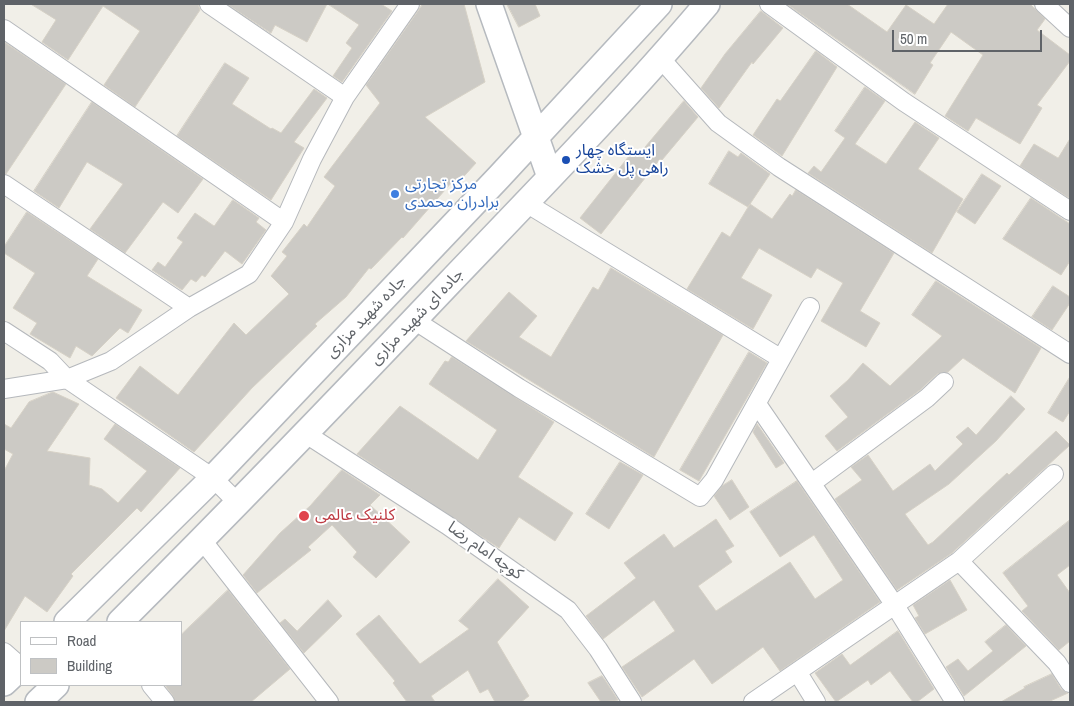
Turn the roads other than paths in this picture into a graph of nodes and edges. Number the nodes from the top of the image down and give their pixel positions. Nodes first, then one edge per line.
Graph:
1 (209, 4) edge
2 (410, 4) edge
3 (659, 4) edge
4 (707, 4) edge
5 (769, 4) edge
6 (1044, 4) edge
7 (491, 5) edge
8 (1070, 28) edge
9 (4, 29) edge
10 (660, 59) junction
11 (345, 97) junction
12 (536, 138) junction
13 (550, 177) junction
14 (4, 184) edge
15 (526, 203) junction
16 (1070, 211) edge
17 (284, 222) junction
18 (189, 308) junction
19 (810, 308) dead end
20 (414, 320) junction
21 (4, 331) edge
22 (1070, 354) edge
23 (780, 358) junction
24 (67, 379) junction
25 (944, 382) dead end
26 (4, 389) edge
27 (757, 404) junction
28 (306, 434) junction
29 (1054, 474) dead end
30 (213, 478) junction
31 (812, 483) junction
32 (240, 504) junction
33 (202, 540) junction
34 (959, 560) junction
35 (894, 604) junction
36 (67, 621) edge
37 (121, 621) edge
38 (4, 652) edge
39 (1064, 659) edge
40 (20, 666) edge
41 (20, 668) edge
42 (798, 672) junction
43 (4, 683) edge
44 (1070, 683) edge
45 (55, 686) edge
46 (152, 686) edge
47 (38, 702) edge
48 (165, 702) edge
49 (329, 702) edge
50 (632, 702) edge
51 (753, 702) edge
52 (816, 702) edge
53 (955, 702) edge

1 - 11 street
2 - 11 street
3 - 12 main road, جاده شهید مزاری
4 - 10 main road, جاده ای شهید مزاری
5 - 16 street
6 - 8 street
7 - 12 main road
9 - 17 street
10 - 13 main road, جاده ای شهید مزاری
10 - 22 street
11 - 17 street
12 - 13 main road
12 - 30 main road, جاده شهید مزاری
13 - 15 main road, جاده ای شهید مزاری
14 - 18 street
15 - 20 main road, جاده ای شهید مزاری
15 - 23 street
17 - 18 street
18 - 24 street
19 - 23 street
20 - 27 street
20 - 28 main road, جاده ای شهید مزاری
21 - 24 street
23 - 27 street
24 - 26 street
24 - 30 street
25 - 31 street
27 - 31 street
28 - 32 main road, جاده ای شهید مزاری
28 - 50 street, کوچه امام رضا
29 - 34 street
30 - 32 street
30 - 36 main road, جاده شهید مزاری
31 - 35 street
32 - 33 main road, جاده ای شهید مزاری
33 - 37 main road, جاده ای شهید مزاری
33 - 49 street
34 - 35 street
34 - 39 street
35 - 42 street
35 - 53 street
38 - 40 street
39 - 44 street
41 - 43 main road
42 - 51 street
42 - 52 street
45 - 47 main road
46 - 48 street

